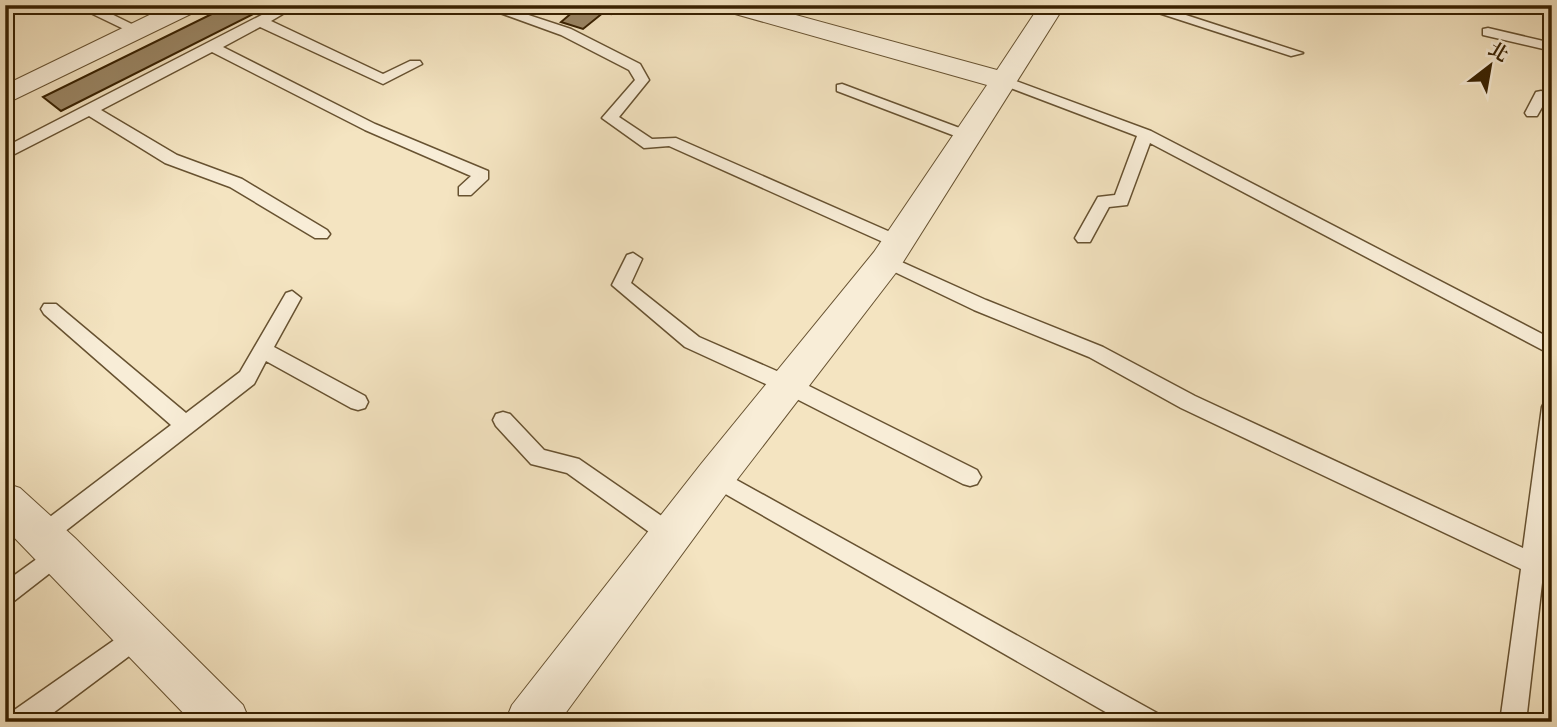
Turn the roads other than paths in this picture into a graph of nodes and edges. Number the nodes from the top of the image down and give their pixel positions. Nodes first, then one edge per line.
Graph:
1 (80, 5) edge
2 (292, 5) edge
3 (484, 5) edge
4 (730, 5) edge
5 (1053, 5) edge
6 (1140, 5) edge
7 (178, 7) edge
8 (259, 21) junction
9 (137, 30) junction
10 (1488, 32) dead end
11 (211, 46) junction
12 (1552, 47) edge
13 (1296, 53) dead end
14 (415, 64) dead end
15 (1005, 81) junction
16 (842, 88) dead end
17 (5, 96) edge
18 (1552, 99) edge
19 (89, 110) junction
20 (1532, 113) dead end
21 (1146, 134) junction
22 (968, 136) junction
23 (5, 154) edge
24 (465, 191) dead end
25 (321, 234) dead end
26 (1084, 238) dead end
27 (892, 251) junction
28 (633, 259) dead end
29 (292, 298) dead end
30 (50, 310) dead end
31 (1552, 348) edge
32 (263, 350) junction
33 (788, 386) junction
34 (358, 402) dead end
35 (1552, 407) edge
36 (503, 420) dead end
37 (187, 425) junction
38 (715, 477) junction
39 (970, 477) dead end
40 (5, 501) edge
41 (671, 536) junction
42 (51, 544) junction
43 (1531, 563) junction
44 (5, 597) edge
45 (141, 633) junction
46 (19, 722) edge
47 (226, 722) edge
48 (529, 722) edge
49 (1148, 722) edge
50 (1513, 722) edge

1 - 9 lane
2 - 8 lane
3 - 27 lane
4 - 15 street
5 - 15 street
6 - 13 lane
7 - 9 street
8 - 11 lane
8 - 14 lane
9 - 17 street
10 - 12 lane
11 - 19 lane
11 - 24 lane
15 - 21 lane
15 - 22 street
16 - 22 lane
18 - 20 lane
19 - 23 lane
19 - 25 lane
21 - 26 lane
21 - 31 lane
22 - 27 street
27 - 33 street
27 - 43 lane
28 - 33 lane
29 - 32 lane
30 - 37 lane
32 - 34 lane
32 - 37 lane
33 - 38 street
33 - 39 lane
35 - 43 lane
36 - 41 lane
37 - 42 lane
38 - 41 street
38 - 49 lane
40 - 42 street
41 - 48 street
42 - 44 lane
42 - 45 street
43 - 50 lane
45 - 46 lane
45 - 47 street

